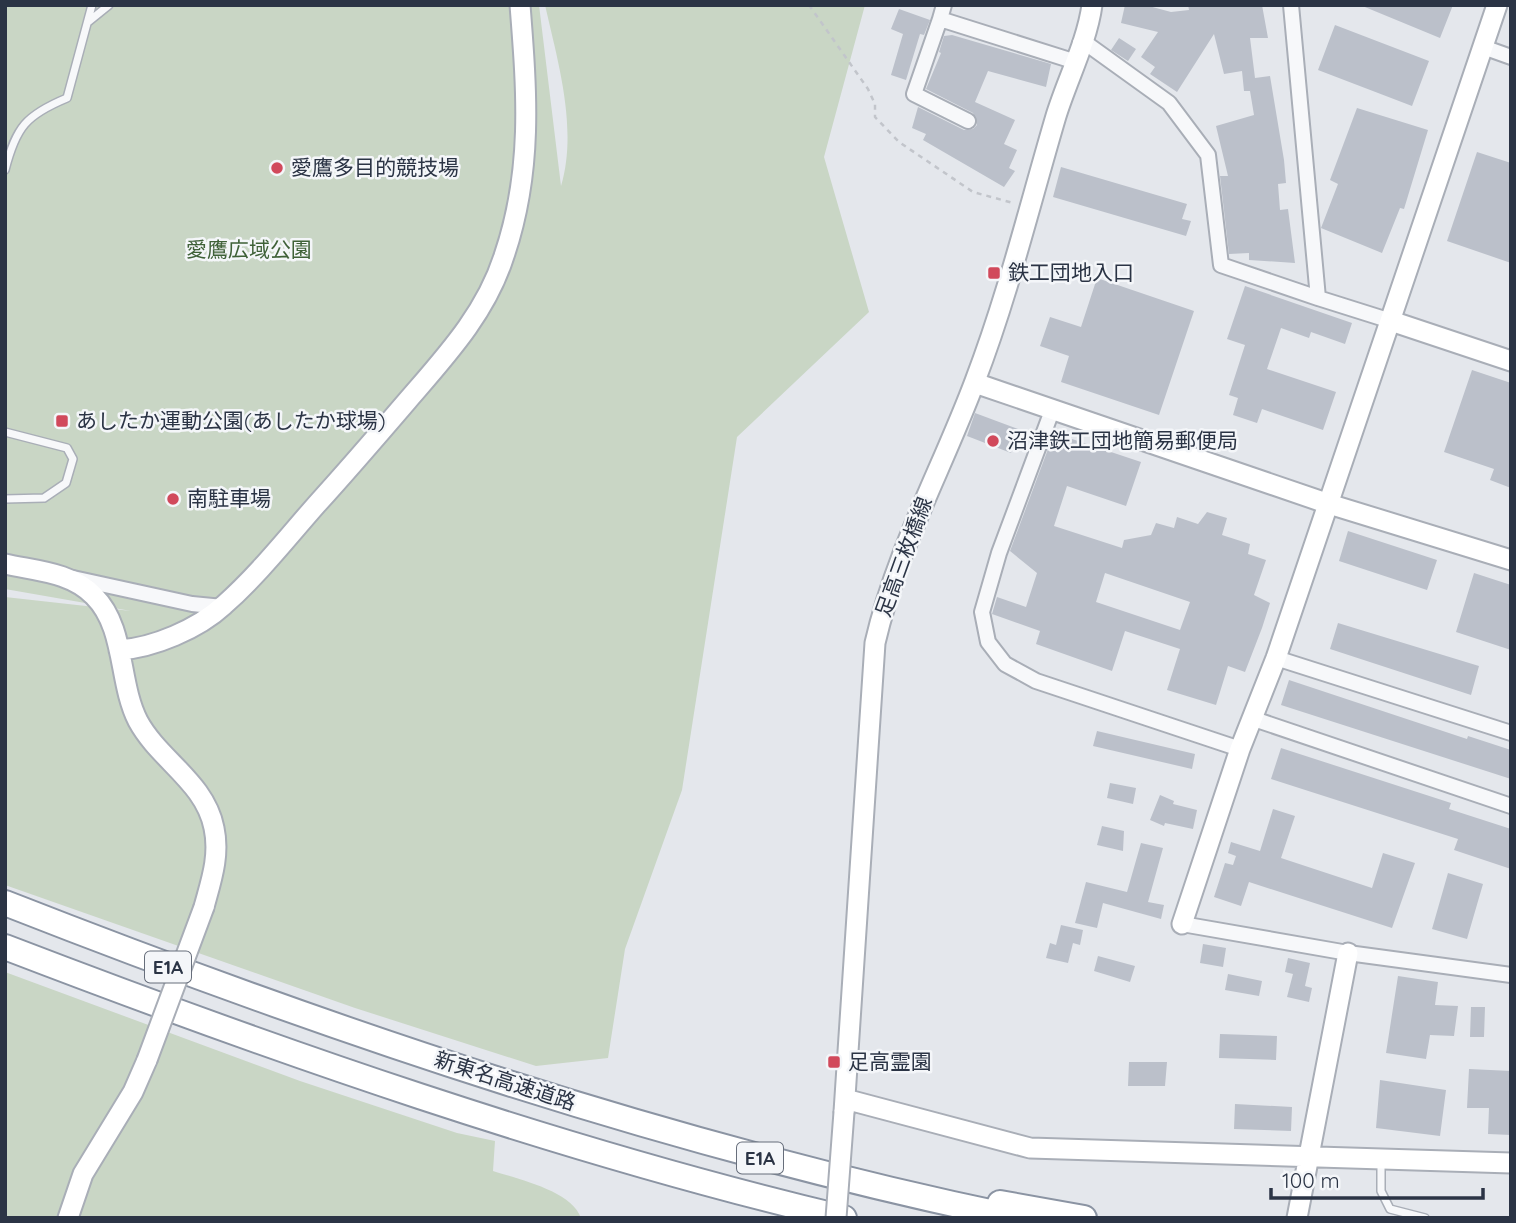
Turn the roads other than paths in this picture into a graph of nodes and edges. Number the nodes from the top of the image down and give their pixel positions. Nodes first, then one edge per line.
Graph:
1 (92, 5) edge
2 (109, 5) edge
3 (520, 5) edge
4 (1092, 5) edge
5 (1290, 5) edge
6 (1497, 5) edge
7 (942, 12) edge
8 (87, 23) junction
9 (1483, 47) junction
10 (1077, 52) junction
11 (1511, 57) edge
12 (968, 121) dead end
13 (5, 170) edge
14 (1318, 298) junction
15 (1391, 321) junction
16 (1511, 361) edge
17 (975, 383) junction
18 (1053, 408) junction
19 (5, 432) edge
20 (5, 499) edge
21 (1329, 504) junction
22 (1511, 559) edge
23 (5, 564) edge
24 (68, 577) junction
25 (223, 607) junction
26 (119, 650) junction
27 (1276, 658) junction
28 (1251, 718) junction
29 (1511, 733) edge
30 (1240, 749) junction
31 (1511, 806) edge
32 (5, 903) edge
33 (1182, 924) joint
34 (5, 947) edge
35 (1349, 953) junction
36 (1511, 975) edge
37 (845, 1106) junction
38 (1307, 1155) junction
39 (1381, 1158) junction
40 (1511, 1163) edge
41 (789, 1166) junction
42 (1298, 1211) edge
43 (68, 1218) edge
44 (836, 1218) edge
45 (844, 1218) edge
46 (1018, 1218) edge
47 (1084, 1218) edge
48 (1425, 1218) edge

1 - 8 lane
2 - 8 lane
3 - 25 street
4 - 10 street, 足高三枚橋線
5 - 14 street
6 - 9 street
7 - 10 street
7 - 12 street
8 - 13 lane
9 - 11 street
9 - 15 street
10 - 14 street
10 - 17 street, 足高三枚橋線
14 - 15 street
15 - 16 street
15 - 21 street
17 - 18 street
17 - 37 street, 足高三枚橋線
18 - 21 street
18 - 30 street
19 - 20 lane
21 - 22 street
21 - 27 street
23 - 24 street
24 - 25 street
24 - 26 street
25 - 26 street
26 - 43 street, bridge
27 - 28 street
27 - 29 street
28 - 30 street
28 - 31 street
30 - 33 street
32 - 41 highway, 新東名高速道路 / E1A
33 - 35 street
34 - 45 highway, 新東名高速道路 / E1A
35 - 36 street
35 - 38 street
37 - 38 street
37 - 44 street, 足高三枚橋線, bridge
38 - 39 street
38 - 42 street
39 - 40 street
39 - 48 lane
41 - 46 highway, 新東名高速道路 / E1A
41 - 47 highway

